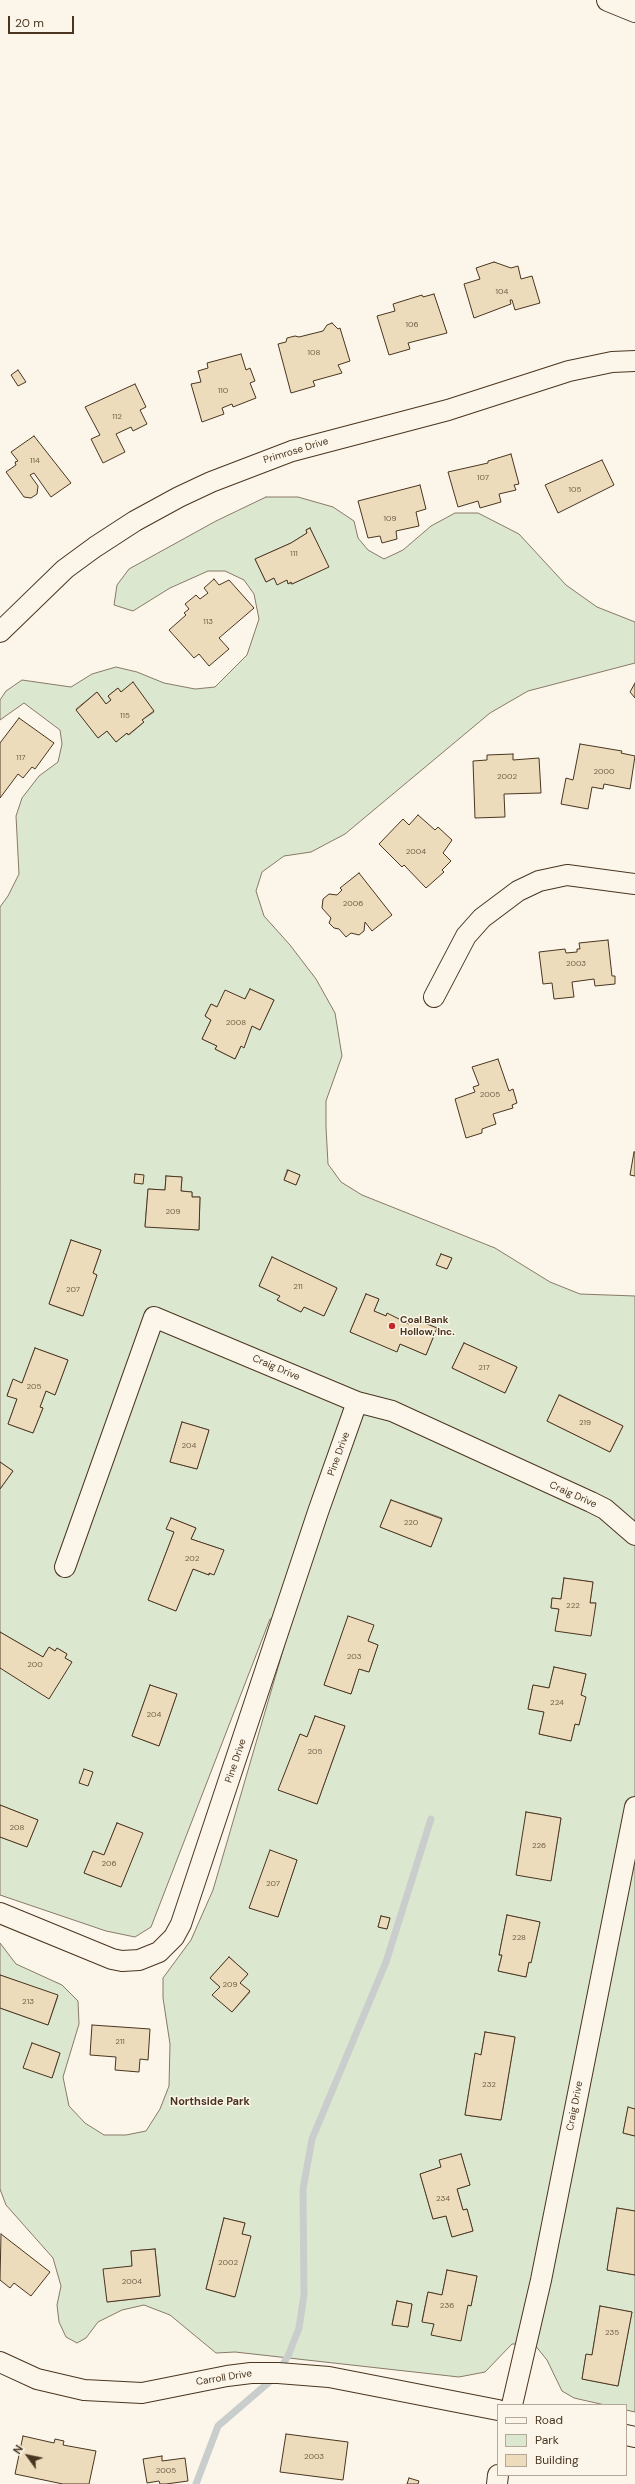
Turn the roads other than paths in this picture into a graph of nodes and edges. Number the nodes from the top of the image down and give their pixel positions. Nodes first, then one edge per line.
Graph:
1 (608, 0) edge
2 (635, 11) edge
3 (635, 361) edge
4 (0, 632) edge
5 (635, 884) edge
6 (434, 997) dead end
7 (357, 1402) junction
8 (635, 1535) edge
9 (65, 1567) dead end
10 (635, 1807) edge
11 (0, 1913) edge
12 (0, 2362) edge
13 (512, 2404) edge
14 (497, 2410) edge

1 - 2 main road
3 - 4 street, Primrose Drive
5 - 6 street
7 - 8 street, Craig Drive
7 - 9 street, Craig Drive
7 - 11 street, Pine Drive
10 - 13 street, Craig Drive
12 - 14 street, Carroll Drive

